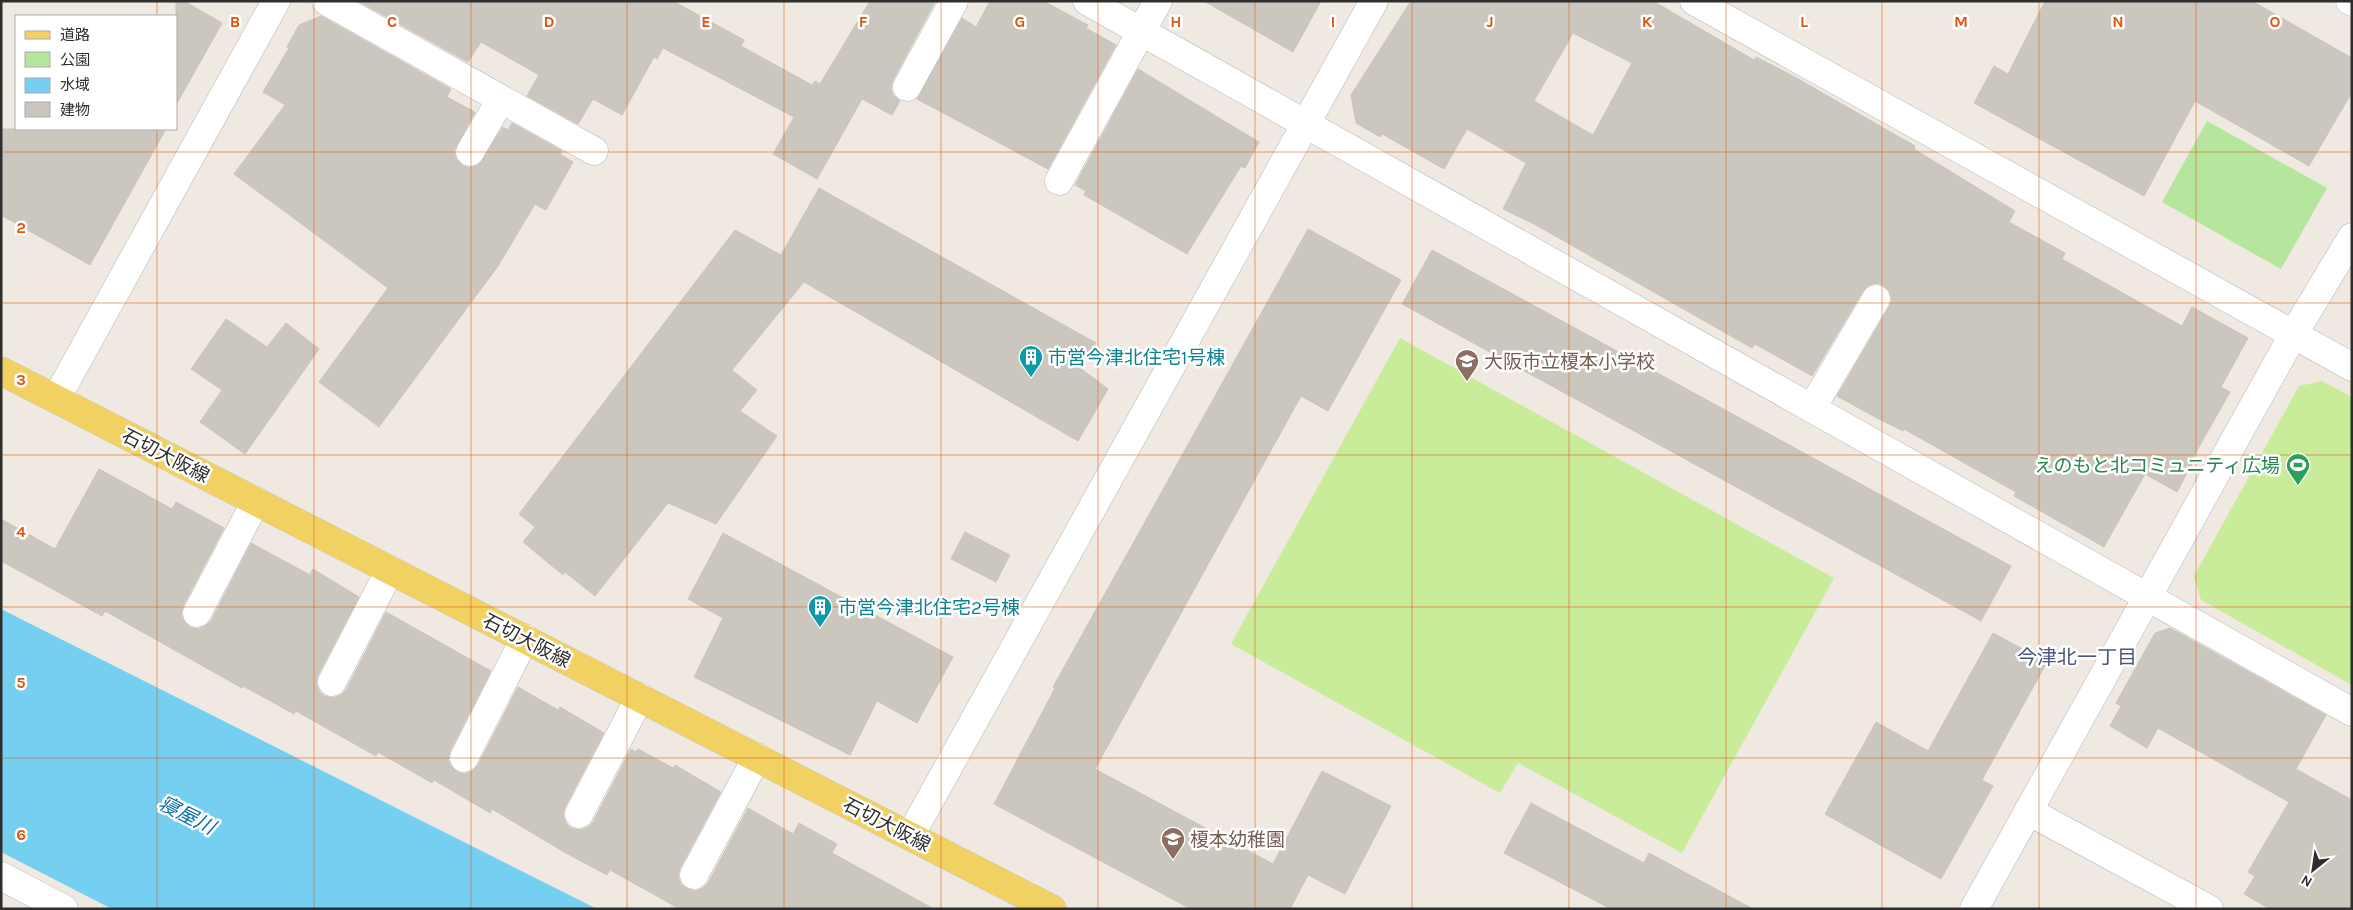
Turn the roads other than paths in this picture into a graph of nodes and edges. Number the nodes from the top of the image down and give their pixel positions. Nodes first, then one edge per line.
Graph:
1 (276, 1) edge
2 (326, 1) edge
3 (954, 1) edge
4 (1087, 1) edge
5 (1158, 1) edge
6 (1374, 1) edge
7 (1694, 1) edge
8 (1140, 31) junction
9 (907, 87) dead end
10 (501, 99) junction
11 (1306, 124) junction
12 (594, 151) dead end
13 (470, 152) dead end
14 (1059, 180) dead end
15 (2352, 236) edge
16 (1876, 299) dead end
17 (2293, 335) junction
18 (2352, 367) edge
19 (1, 371) edge
20 (56, 399) junction
21 (1812, 408) junction
22 (256, 501) junction
23 (390, 570) junction
24 (2146, 596) junction
25 (197, 613) dead end
26 (525, 638) junction
27 (332, 682) dead end
28 (640, 697) junction
29 (2352, 712) edge
30 (757, 757) junction
31 (464, 758) dead end
32 (2028, 811) junction
33 (579, 814) dead end
34 (910, 836) junction
35 (694, 875) dead end
36 (1, 876) edge
37 (64, 909) edge
38 (1052, 909) edge
39 (1974, 909) edge
40 (2210, 909) edge

1 - 20 street
2 - 10 street
3 - 9 street
4 - 8 street
5 - 8 street
6 - 11 street
7 - 17 street
8 - 11 street
8 - 14 street
10 - 12 street
10 - 13 street
11 - 21 street
11 - 34 street
15 - 17 street
16 - 21 street
17 - 18 street
17 - 24 street
19 - 20 main road, 石切大阪線
20 - 22 main road, 石切大阪線
21 - 24 street
22 - 23 main road, 石切大阪線
22 - 25 street
23 - 26 main road, 石切大阪線
23 - 27 street
24 - 29 street
24 - 32 street
26 - 28 main road, 石切大阪線
26 - 31 street
28 - 30 main road, 石切大阪線
28 - 33 street
30 - 34 main road, 石切大阪線
30 - 35 street
32 - 39 street
32 - 40 street
34 - 38 main road, 石切大阪線
36 - 37 street

